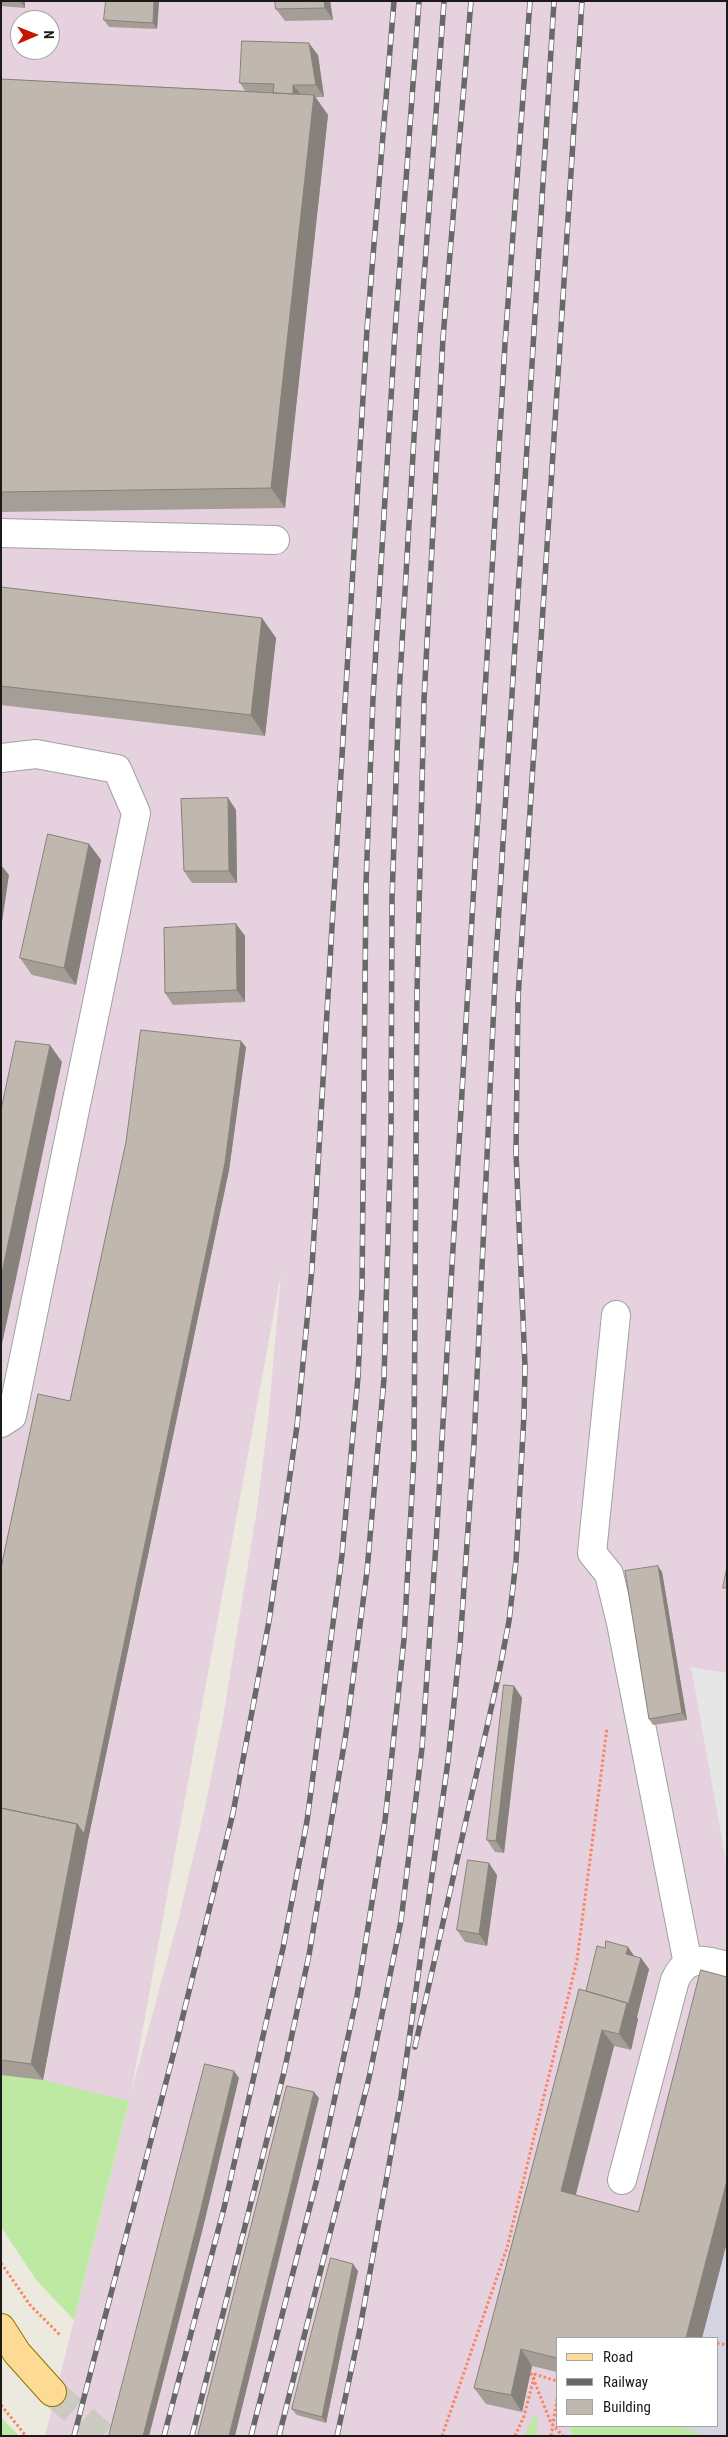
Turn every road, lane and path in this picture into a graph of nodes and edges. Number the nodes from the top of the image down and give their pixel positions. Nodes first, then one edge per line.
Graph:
1 (1, 533) edge
2 (275, 540) dead end
3 (1, 758) edge
4 (616, 1315) dead end
5 (1, 1423) edge
6 (608, 1722) dead end
7 (688, 1964) junction
8 (727, 1966) edge
9 (622, 2180) dead end
10 (1, 2263) edge
11 (1, 2328) edge
12 (60, 2335) dead end
13 (534, 2379) junction
14 (556, 2381) edge
15 (52, 2392) tunnel mouth
16 (556, 2403) edge
17 (1, 2405) edge
18 (551, 2423) junction
19 (26, 2436) edge
20 (442, 2436) edge
21 (515, 2436) edge
22 (551, 2436) edge
23 (563, 2436) edge

1 - 2 lane
3 - 5 lane
4 - 7 lane
6 - 20 path
7 - 8 lane
7 - 9 lane
10 - 12 path
11 - 15 main road
13 - 14 path
13 - 18 path
13 - 21 path
16 - 18 path
17 - 19 path
18 - 22 path
18 - 23 path

